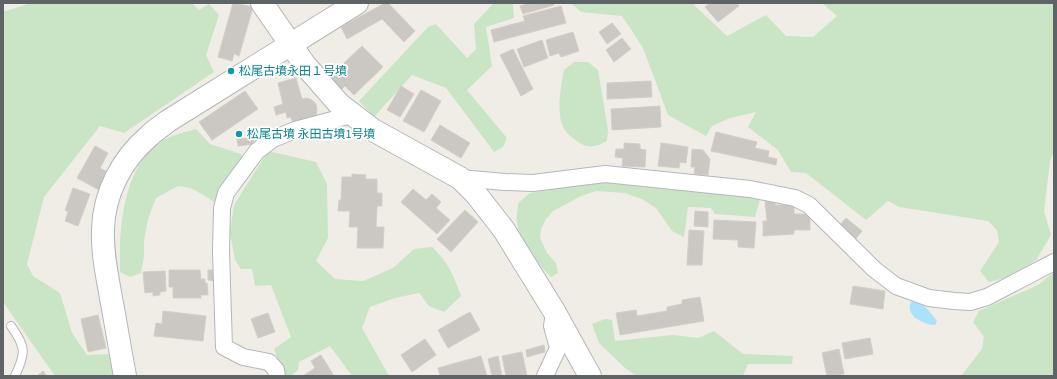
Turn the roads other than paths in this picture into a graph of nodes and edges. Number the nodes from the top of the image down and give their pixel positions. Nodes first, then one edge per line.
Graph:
1 (262, 3) edge
2 (357, 3) edge
3 (291, 44) junction
4 (351, 115) junction
5 (460, 178) junction
6 (1054, 262) edge
7 (554, 311) junction
8 (11, 326) dead end
9 (15, 376) edge
10 (125, 376) edge
11 (277, 376) edge
12 (545, 376) edge
13 (590, 376) edge

1 - 3 street
2 - 3 street
3 - 4 street
3 - 10 street
4 - 5 street
4 - 11 street
5 - 6 street
5 - 7 street
7 - 12 street
7 - 13 street
8 - 9 lane

